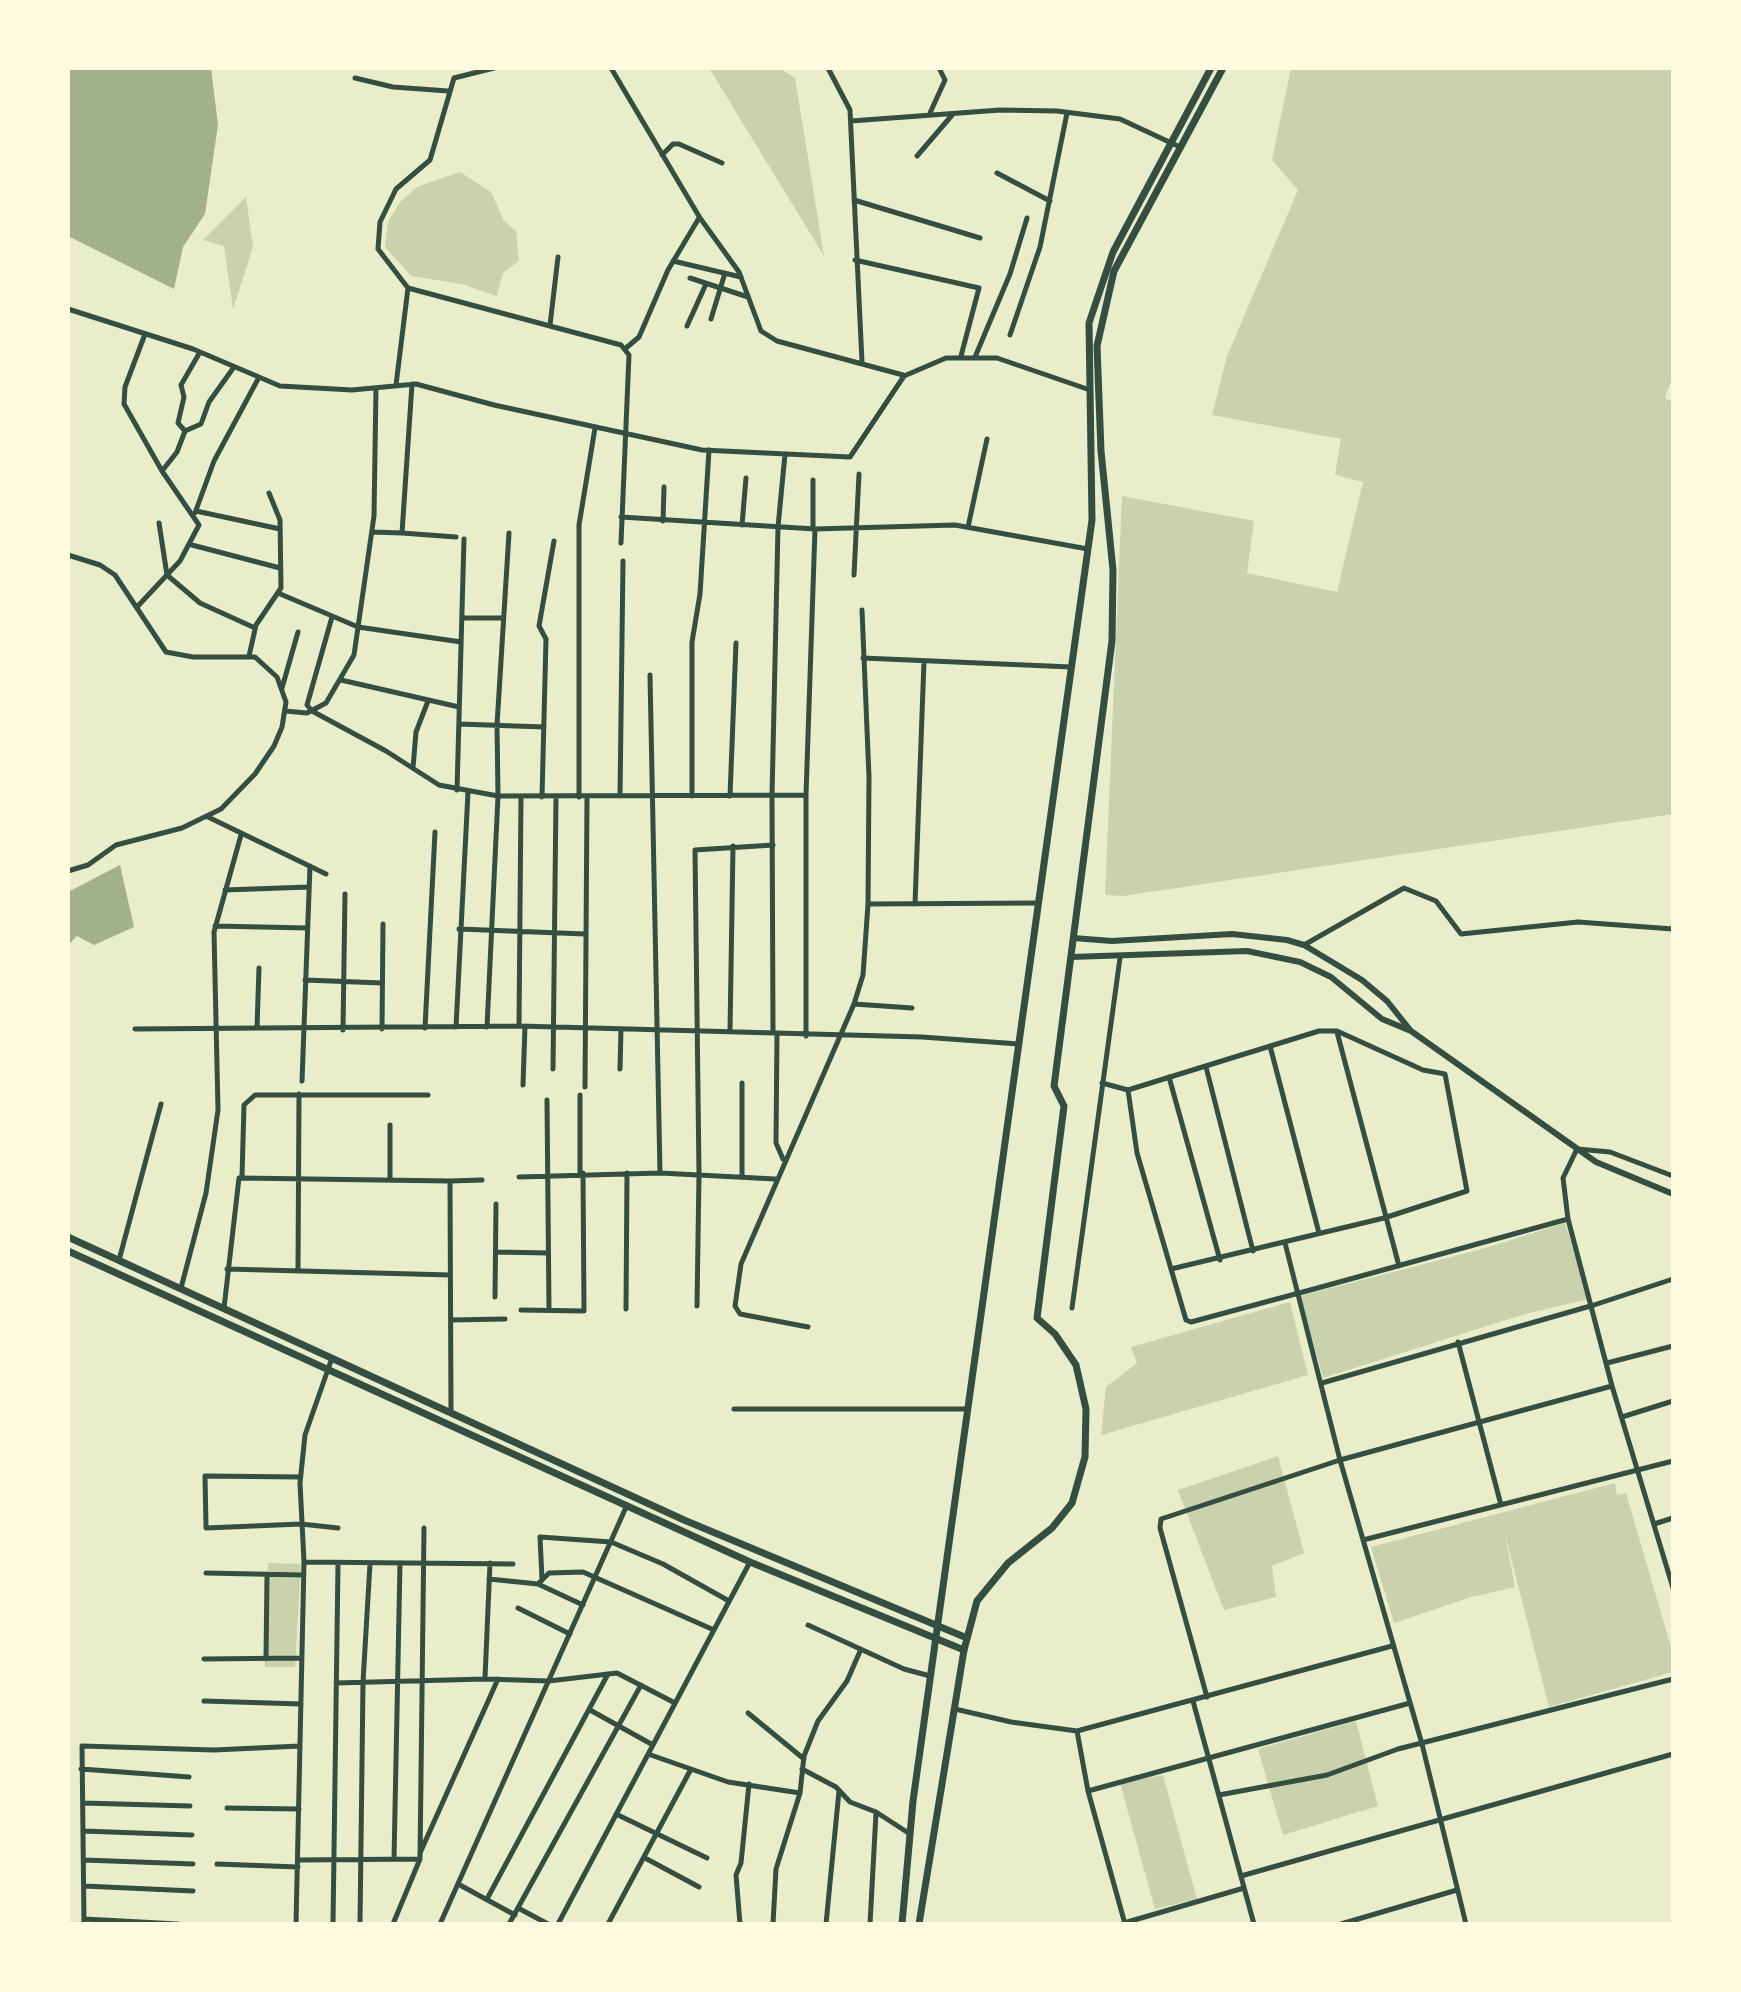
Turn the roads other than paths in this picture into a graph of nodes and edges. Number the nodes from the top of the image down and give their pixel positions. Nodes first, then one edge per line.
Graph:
1 (494, 68) edge
2 (611, 68) edge
3 (828, 68) edge
4 (939, 68) edge
5 (1211, 68) edge
6 (1223, 68) edge
7 (355, 78) dead end
8 (448, 91) junction
9 (930, 113) junction
10 (1067, 113) junction
11 (954, 114) junction
12 (851, 121) junction
13 (1170, 142) junction
14 (1180, 147) junction
15 (662, 155) junction
16 (917, 156) dead end
17 (722, 163) dead end
18 (997, 173) dead end
19 (854, 200) junction
20 (1050, 201) junction
21 (700, 218) junction
22 (1027, 218) dead end
23 (980, 238) dead end
24 (558, 257) dead end
25 (855, 260) junction
26 (673, 261) junction
27 (725, 273) junction
28 (741, 277) junction
29 (690, 278) dead end
30 (706, 283) junction
31 (408, 288) junction
32 (722, 288) junction
33 (748, 297) junction
34 (68, 309) edge
35 (711, 319) dead end
36 (550, 325) junction
37 (687, 326) dead end
38 (145, 334) junction
39 (1010, 335) dead end
40 (626, 348) junction
41 (200, 352) junction
42 (961, 356) junction
43 (975, 357) junction
44 (862, 362) junction
45 (234, 367) junction
46 (904, 376) junction
47 (258, 379) junction
48 (412, 384) junction
49 (396, 385) junction
50 (376, 388) junction
51 (1090, 390) junction
52 (595, 428) junction
53 (185, 431) junction
54 (623, 433) junction
55 (987, 439) dead end
56 (709, 450) junction
57 (785, 454) junction
58 (162, 471) junction
59 (859, 474) dead end
60 (746, 478) dead end
61 (813, 480) dead end
62 (664, 487) dead end
63 (269, 493) dead end
64 (195, 513) junction
65 (621, 517) junction
66 (1092, 520) junction
67 (1108, 520) junction
68 (663, 521) junction
69 (159, 523) dead end
70 (705, 525) junction
71 (742, 525) junction
72 (778, 527) junction
73 (968, 527) junction
74 (280, 529) junction
75 (814, 529) junction
76 (854, 530) junction
77 (373, 532) junction
78 (402, 533) junction
79 (509, 533) dead end
80 (456, 537) dead end
81 (464, 539) dead end
82 (554, 541) dead end
83 (621, 543) dead end
84 (192, 545) junction
85 (1088, 549) junction
86 (68, 555) edge
87 (623, 561) dead end
88 (280, 568) junction
89 (167, 575) junction
90 (854, 575) dead end
91 (278, 593) junction
92 (137, 607) junction
93 (862, 610) dead end
94 (332, 617) junction
95 (462, 618) junction
96 (502, 618) junction
97 (358, 627) junction
98 (255, 628) junction
99 (298, 632) dead end
100 (461, 642) junction
101 (736, 643) dead end
102 (249, 656) junction
103 (863, 658) junction
104 (924, 661) junction
105 (1071, 667) junction
106 (650, 675) dead end
107 (341, 680) junction
108 (282, 688) junction
109 (428, 700) junction
110 (459, 707) junction
111 (285, 711) junction
112 (312, 711) junction
113 (459, 724) junction
114 (497, 725) junction
115 (544, 727) junction
116 (413, 769) junction
117 (457, 790) junction
118 (468, 792) junction
119 (806, 795) junction
120 (498, 796) junction
121 (521, 796) junction
122 (620, 796) junction
123 (692, 796) junction
124 (730, 796) junction
125 (772, 796) junction
126 (542, 797) junction
127 (556, 797) junction
128 (579, 797) junction
129 (587, 797) junction
130 (654, 797) junction
131 (208, 817) junction
132 (435, 832) dead end
133 (241, 835) junction
134 (773, 845) junction
135 (733, 846) junction
136 (310, 866) junction
137 (68, 871) edge
138 (326, 874) dead end
139 (309, 887) junction
140 (225, 890) junction
141 (345, 894) dead end
142 (1038, 903) junction
143 (868, 904) junction
144 (915, 904) junction
145 (383, 924) dead end
146 (215, 926) junction
147 (307, 928) junction
148 (459, 929) junction
149 (492, 929) junction
150 (1673, 929) edge
151 (520, 930) junction
152 (554, 932) junction
153 (585, 934) junction
154 (1073, 938) junction
155 (1304, 945) junction
156 (1071, 957) junction
157 (1120, 958) junction
158 (259, 968) dead end
159 (305, 980) junction
160 (342, 981) junction
161 (382, 983) junction
162 (854, 1004) junction
163 (912, 1008) dead end
164 (522, 1026) junction
165 (214, 1027) junction
166 (456, 1027) junction
167 (487, 1027) junction
168 (553, 1027) junction
169 (257, 1028) junction
170 (425, 1028) junction
171 (583, 1028) junction
172 (135, 1029) dead end
173 (302, 1029) junction
174 (382, 1029) junction
175 (621, 1029) junction
176 (655, 1029) junction
177 (343, 1030) junction
178 (698, 1031) junction
179 (730, 1031) junction
180 (1337, 1031) junction
181 (1411, 1031) junction
182 (775, 1033) junction
183 (838, 1035) junction
184 (806, 1036) junction
185 (1019, 1044) junction
186 (1270, 1046) junction
187 (1206, 1067) junction
188 (553, 1069) dead end
189 (620, 1069) dead end
190 (1169, 1077) junction
191 (302, 1081) dead end
192 (742, 1083) dead end
193 (1102, 1083) junction
194 (523, 1085) dead end
195 (585, 1087) dead end
196 (1128, 1090) junction
197 (299, 1094) junction
198 (428, 1095) dead end
199 (580, 1095) dead end
200 (547, 1100) dead end
201 (161, 1104) dead end
202 (390, 1125) dead end
203 (1577, 1149) junction
204 (783, 1159) junction
205 (582, 1173) junction
206 (627, 1173) junction
207 (660, 1173) junction
208 (699, 1174) junction
209 (548, 1175) junction
210 (742, 1176) junction
211 (1673, 1176) edge
212 (242, 1177) junction
213 (298, 1177) junction
214 (519, 1177) dead end
215 (390, 1179) junction
216 (775, 1179) junction
217 (482, 1180) dead end
218 (450, 1181) junction
219 (1673, 1194) edge
220 (496, 1204) dead end
221 (1384, 1218) junction
222 (1568, 1219) junction
223 (1319, 1233) junction
224 (68, 1237) edge
225 (1285, 1243) junction
226 (68, 1251) edge
227 (1253, 1251) junction
228 (496, 1252) junction
229 (548, 1253) junction
230 (119, 1260) junction
231 (1220, 1260) junction
232 (1399, 1266) junction
233 (227, 1269) junction
234 (1171, 1269) junction
235 (298, 1271) junction
236 (450, 1275) junction
237 (1673, 1279) edge
238 (181, 1288) junction
239 (1295, 1294) junction
240 (495, 1297) dead end
241 (1594, 1305) junction
242 (697, 1306) dead end
243 (224, 1308) junction
244 (1072, 1308) dead end
245 (549, 1309) junction
246 (626, 1309) dead end
247 (521, 1310) dead end
248 (505, 1319) dead end
249 (451, 1320) junction
250 (808, 1327) dead end
251 (1458, 1342) junction
252 (1673, 1347) edge
253 (333, 1357) junction
254 (1607, 1363) junction
255 (327, 1370) junction
256 (1322, 1383) junction
257 (1612, 1386) junction
258 (1673, 1401) edge
259 (734, 1409) dead end
260 (968, 1409) junction
261 (451, 1411) junction
262 (1622, 1417) junction
263 (1478, 1423) junction
264 (1340, 1460) junction
265 (1673, 1461) edge
266 (1638, 1471) junction
267 (300, 1477) junction
268 (627, 1505) junction
269 (1501, 1505) junction
270 (1673, 1518) edge
271 (301, 1524) junction
272 (1654, 1524) junction
273 (338, 1528) dead end
274 (424, 1528) dead end
275 (1363, 1540) junction
276 (611, 1542) junction
277 (304, 1562) junction
278 (750, 1562) junction
279 (490, 1563) junction
280 (338, 1564) junction
281 (370, 1564) junction
282 (400, 1564) junction
283 (424, 1564) junction
284 (513, 1564) dead end
285 (206, 1573) dead end
286 (267, 1574) junction
287 (303, 1575) junction
288 (595, 1577) junction
289 (489, 1579) junction
290 (540, 1581) junction
291 (1672, 1583) edge
292 (729, 1601) junction
293 (583, 1605) junction
294 (518, 1608) dead end
295 (808, 1625) dead end
296 (938, 1626) junction
297 (714, 1630) junction
298 (570, 1634) junction
299 (937, 1638) junction
300 (967, 1638) junction
301 (1392, 1646) junction
302 (861, 1649) junction
303 (964, 1650) junction
304 (302, 1658) junction
305 (204, 1659) dead end
306 (266, 1659) junction
307 (608, 1673) junction
308 (931, 1676) junction
309 (485, 1679) junction
310 (498, 1679) junction
311 (1673, 1679) edge
312 (424, 1680) junction
313 (396, 1681) junction
314 (549, 1681) junction
315 (363, 1682) junction
316 (336, 1683) junction
317 (641, 1685) junction
318 (1207, 1697) junction
319 (204, 1701) dead end
320 (1193, 1701) junction
321 (675, 1703) junction
322 (1410, 1703) junction
323 (301, 1704) junction
324 (955, 1709) junction
325 (590, 1710) junction
326 (748, 1713) dead end
327 (618, 1724) junction
328 (1077, 1731) junction
329 (1422, 1744) junction
330 (653, 1745) junction
331 (300, 1746) junction
332 (648, 1754) junction
333 (1673, 1754) edge
334 (1209, 1757) junction
335 (804, 1759) junction
336 (81, 1769) junction
337 (691, 1769) junction
338 (802, 1769) junction
339 (189, 1777) dead end
340 (749, 1784) junction
341 (839, 1791) junction
342 (1088, 1791) junction
343 (800, 1793) junction
344 (1219, 1795) junction
345 (83, 1803) junction
346 (190, 1806) dead end
347 (227, 1808) dead end
348 (299, 1809) junction
349 (876, 1812) junction
350 (616, 1814) junction
351 (1441, 1817) junction
352 (83, 1831) junction
353 (658, 1833) junction
354 (910, 1834) junction
355 (192, 1835) dead end
356 (420, 1856) junction
357 (645, 1858) junction
358 (707, 1858) dead end
359 (394, 1859) junction
360 (84, 1860) junction
361 (334, 1860) junction
362 (360, 1860) junction
363 (298, 1863) junction
364 (193, 1864) dead end
365 (217, 1864) dead end
366 (1241, 1876) junction
367 (458, 1884) junction
368 (84, 1886) junction
369 (699, 1887) dead end
370 (1244, 1888) junction
371 (1457, 1890) junction
372 (193, 1891) dead end
373 (487, 1899) junction
374 (518, 1908) junction
375 (515, 1915) junction
376 (84, 1921) edge
377 (178, 1924) edge
378 (296, 1924) edge
379 (333, 1924) edge
380 (360, 1924) edge
381 (393, 1924) edge
382 (440, 1924) edge
383 (509, 1924) edge
384 (548, 1924) edge
385 (558, 1924) edge
386 (608, 1924) edge
387 (740, 1924) edge
388 (773, 1924) edge
389 (826, 1924) edge
390 (870, 1924) edge
391 (902, 1924) edge
392 (919, 1924) edge
393 (1124, 1924) edge
394 (1254, 1924) edge
395 (1341, 1924) edge
396 (1466, 1924) edge

1 - 8 street
2 - 15 street
3 - 12 street
4 - 9 street
5 - 13 main road
6 - 14 main road
7 - 8 street
8 - 31 street
9 - 11 street
9 - 12 street
10 - 11 street
10 - 13 street
10 - 20 street
11 - 16 street
12 - 19 street
13 - 14 street
13 - 51 main road
14 - 67 main road
15 - 17 street
15 - 21 street
18 - 20 street
19 - 23 street
19 - 25 street
20 - 39 street
21 - 26 street
21 - 28 street
22 - 43 street
24 - 36 street
25 - 42 street
25 - 44 street
26 - 27 street
26 - 40 street
27 - 28 street
27 - 32 street
28 - 33 street
29 - 30 street
30 - 32 street
30 - 37 street
31 - 36 street
31 - 49 street
32 - 33 street
32 - 35 street
33 - 44 street
34 - 38 street
36 - 40 street
38 - 41 street
38 - 58 street
40 - 54 street
41 - 45 street
41 - 53 street
42 - 43 street
42 - 46 street
43 - 51 street
44 - 46 street
45 - 47 street
45 - 53 street
46 - 57 street
47 - 50 street
47 - 64 street
48 - 49 street
48 - 52 street
48 - 78 street
49 - 50 street
50 - 77 street
51 - 66 main road
52 - 54 street
52 - 128 street
53 - 58 street
54 - 56 street
54 - 65 street
55 - 73 street
56 - 57 street
56 - 70 street
57 - 72 street
58 - 64 street
59 - 76 street
60 - 71 street
61 - 75 street
62 - 68 street
63 - 74 street
64 - 74 street
64 - 84 street
65 - 68 street
65 - 83 street
66 - 67 main road
66 - 85 main road
67 - 154 main road
68 - 70 street
69 - 89 street
70 - 71 street
70 - 123 street
71 - 72 street
72 - 75 street
72 - 125 street
73 - 76 street
73 - 85 street
74 - 88 street
75 - 76 street
75 - 119 street
76 - 90 street
77 - 78 street
77 - 97 street
78 - 80 street
79 - 96 street
81 - 95 street
82 - 115 street
84 - 88 street
84 - 89 street
85 - 105 main road
86 - 92 street
87 - 122 street
88 - 91 street
89 - 92 street
89 - 98 street
91 - 94 street
91 - 98 street
92 - 102 street
93 - 103 street
94 - 97 street
94 - 112 street
95 - 96 street
95 - 100 street
96 - 114 street
97 - 100 street
97 - 107 street
98 - 102 street
99 - 108 street
100 - 110 street
101 - 124 street
102 - 108 street
103 - 104 street
103 - 143 street
104 - 105 street
104 - 144 street
105 - 142 main road
106 - 130 street
107 - 109 street
107 - 112 street
108 - 111 street
109 - 110 street
109 - 116 street
110 - 113 street
111 - 112 street
111 - 131 street
112 - 116 street
113 - 114 street
113 - 117 street
114 - 115 street
114 - 120 street
115 - 126 street
116 - 117 street
117 - 118 street
118 - 120 street
118 - 148 street
119 - 125 street
119 - 184 street
120 - 121 street
120 - 149 street
121 - 126 street
121 - 151 street
122 - 129 street
122 - 130 street
123 - 124 street
123 - 130 street
124 - 125 street
125 - 134 street
126 - 127 street
127 - 128 street
127 - 152 street
128 - 129 street
129 - 153 street
130 - 176 street
131 - 133 street
131 - 137 street
132 - 170 street
133 - 136 street
133 - 140 street
134 - 135 street
134 - 182 street
135 - 178 street
135 - 179 street
136 - 138 street
136 - 139 street
139 - 140 street
139 - 147 street
140 - 146 street
141 - 160 street
142 - 144 street
142 - 185 main road
143 - 144 street
143 - 162 street
145 - 161 street
146 - 147 street
146 - 165 street
147 - 159 street
148 - 149 street
148 - 166 street
149 - 151 street
149 - 167 street
150 - 155 street
151 - 152 street
151 - 164 street
152 - 153 street
152 - 168 street
153 - 171 street
154 - 155 street
154 - 156 main road
155 - 181 street
156 - 157 street
156 - 300 main road
157 - 181 street
157 - 193 street
158 - 169 street
159 - 160 street
159 - 173 street
160 - 161 street
160 - 177 street
161 - 174 street
162 - 163 street
162 - 183 street
164 - 167 street
164 - 168 street
164 - 194 street
165 - 169 street
165 - 172 street
165 - 238 street
166 - 167 street
166 - 170 street
168 - 171 street
168 - 188 street
169 - 173 street
170 - 174 street
171 - 175 street
171 - 195 street
173 - 177 street
173 - 191 street
174 - 177 street
175 - 176 street
175 - 189 street
176 - 178 street
176 - 207 street
178 - 179 street
178 - 208 street
179 - 182 street
180 - 186 street
180 - 221 street
180 - 221 street
181 - 203 street
182 - 184 street
182 - 204 street
183 - 184 street
183 - 185 street
183 - 204 street
185 - 260 main road
186 - 187 street
186 - 223 street
187 - 190 street
187 - 227 street
190 - 196 street
190 - 231 street
192 - 210 street
193 - 196 street
193 - 244 street
196 - 234 street
197 - 198 street
197 - 212 street
197 - 213 street
199 - 205 street
200 - 209 street
201 - 230 street
202 - 215 street
203 - 211 street
203 - 219 street
203 - 222 street
204 - 216 street
205 - 206 street
205 - 209 street
205 - 245 street
206 - 207 street
206 - 246 street
207 - 208 street
208 - 210 street
208 - 242 street
209 - 214 street
209 - 229 street
210 - 216 street
212 - 213 street
212 - 233 street
213 - 215 street
213 - 235 street
215 - 218 street
216 - 250 street
217 - 218 street
218 - 236 street
220 - 228 street
221 - 223 street
221 - 232 street
222 - 232 street
222 - 241 street
223 - 225 street
224 - 230 main road
225 - 227 street
225 - 239 street
226 - 255 main road
227 - 231 street
228 - 229 street
228 - 240 street
229 - 245 street
230 - 238 main road
231 - 234 street
232 - 239 street
233 - 235 street
233 - 243 street
234 - 239 street
235 - 236 street
236 - 249 street
237 - 241 street
238 - 243 main road
239 - 256 street
241 - 251 street
241 - 254 street
243 - 253 main road
245 - 247 street
248 - 249 street
249 - 261 street
251 - 256 street
251 - 263 street
252 - 254 street
253 - 255 street
253 - 261 main road
254 - 257 street
255 - 267 street
255 - 268 main road
256 - 264 street
257 - 262 street
257 - 263 street
258 - 262 street
259 - 260 street
260 - 296 main road
261 - 296 main road
262 - 266 street
263 - 264 street
263 - 269 street
264 - 275 street
264 - 318 street
265 - 266 street
266 - 269 street
266 - 272 street
267 - 271 street
267 - 271 street
268 - 276 street
268 - 278 main road
269 - 275 street
270 - 272 street
271 - 273 street
271 - 277 street
272 - 291 street
274 - 283 street
275 - 301 street
276 - 288 street
276 - 290 street
276 - 292 street
277 - 280 street
277 - 287 street
278 - 292 street
278 - 299 main road
279 - 283 street
279 - 284 street
279 - 289 street
280 - 281 street
280 - 316 street
281 - 282 street
281 - 315 street
282 - 283 street
282 - 313 street
283 - 312 street
285 - 286 street
286 - 287 street
286 - 306 street
287 - 304 street
288 - 290 street
288 - 293 street
288 - 297 street
289 - 290 street
289 - 309 street
290 - 293 street
292 - 297 street
293 - 298 street
294 - 298 street
295 - 302 street
296 - 299 main road
296 - 300 main road
297 - 321 street
298 - 314 street
299 - 303 main road
299 - 308 main road
300 - 303 main road
301 - 318 street
301 - 322 street
302 - 308 street
302 - 335 street
303 - 324 main road
304 - 306 street
304 - 323 street
305 - 306 street
307 - 314 street
307 - 317 street
307 - 325 street
308 - 354 main road
309 - 310 street
309 - 312 street
310 - 314 street
310 - 356 street
311 - 329 street
312 - 313 street
312 - 356 street
313 - 315 street
313 - 359 street
314 - 367 street
315 - 316 street
315 - 362 street
316 - 361 street
317 - 321 street
317 - 327 street
318 - 320 street
319 - 323 street
320 - 328 street
320 - 334 street
321 - 330 street
322 - 329 street
322 - 334 street
323 - 331 street
324 - 328 street
324 - 392 main road
325 - 327 street
325 - 373 street
326 - 335 street
327 - 330 street
327 - 374 street
328 - 342 street
329 - 344 street
329 - 351 street
330 - 332 street
331 - 336 street
331 - 348 street
332 - 337 street
332 - 350 street
333 - 351 street
334 - 342 street
334 - 344 street
335 - 338 street
336 - 339 street
336 - 345 street
337 - 340 street
337 - 353 street
338 - 341 street
338 - 343 street
340 - 343 street
340 - 387 street
341 - 349 street
341 - 389 street
342 - 393 street
343 - 388 street
344 - 366 street
345 - 346 street
345 - 352 street
347 - 348 street
348 - 363 street
349 - 354 street
349 - 390 street
350 - 353 street
350 - 385 street
351 - 366 street
351 - 371 street
352 - 355 street
352 - 360 street
353 - 357 street
353 - 358 street
354 - 391 main road
356 - 359 street
356 - 381 street
357 - 369 street
357 - 386 street
359 - 362 street
360 - 364 street
360 - 368 street
361 - 362 street
361 - 363 street
361 - 379 street
362 - 380 street
363 - 365 street
363 - 378 street
366 - 370 street
367 - 373 street
367 - 382 street
368 - 372 street
368 - 376 street
370 - 393 street
370 - 394 street
371 - 395 street
371 - 396 street
373 - 375 street
374 - 375 street
374 - 384 street
375 - 383 street
376 - 377 street

